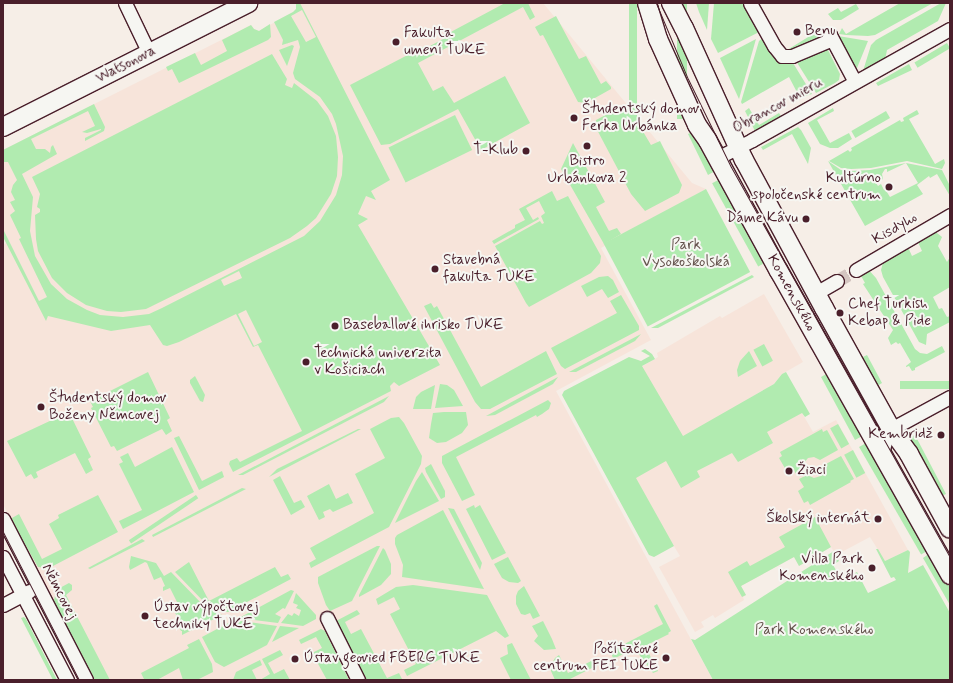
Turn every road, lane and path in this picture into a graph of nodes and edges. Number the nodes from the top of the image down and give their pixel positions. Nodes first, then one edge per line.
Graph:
1 (125, 3) edge
2 (248, 3) edge
3 (647, 3) edge
4 (671, 3) edge
5 (750, 3) edge
6 (950, 29) edge
7 (149, 53) junction
8 (855, 82) junction
9 (3, 127) edge
10 (737, 148) junction
11 (717, 158) junction
12 (950, 215) edge
13 (856, 270) tunnel mouth
14 (837, 281) tunnel mouth
15 (816, 293) junction
16 (950, 396) edge
17 (891, 428) junction
18 (882, 453) junction
19 (3, 519) edge
20 (950, 529) edge
21 (3, 557) edge
22 (950, 575) edge
23 (38, 587) junction
24 (22, 595) junction
25 (3, 604) edge
26 (326, 618) dead end
27 (67, 680) edge
28 (86, 680) edge
29 (358, 680) edge

1 - 7 street
2 - 7 street, Watsonova
3 - 11 street, Komenského
4 - 10 street, Komenského
5 - 8 street
6 - 8 street, Obrancov mieru
7 - 9 street, Watsonova
8 - 10 street, Obrancov mieru
10 - 11 street, Obrancov mieru
10 - 15 street, Komenského
11 - 18 street, Komenského
12 - 13 street, Kisdyho
14 - 15 street
15 - 17 street, Komenského
16 - 17 street
17 - 18 street
17 - 20 street, Komenského
18 - 22 street, Komenského
19 - 23 street, Němcovej
21 - 24 street
23 - 24 street
23 - 28 street, Němcovej
24 - 25 street
24 - 27 street
26 - 29 street

